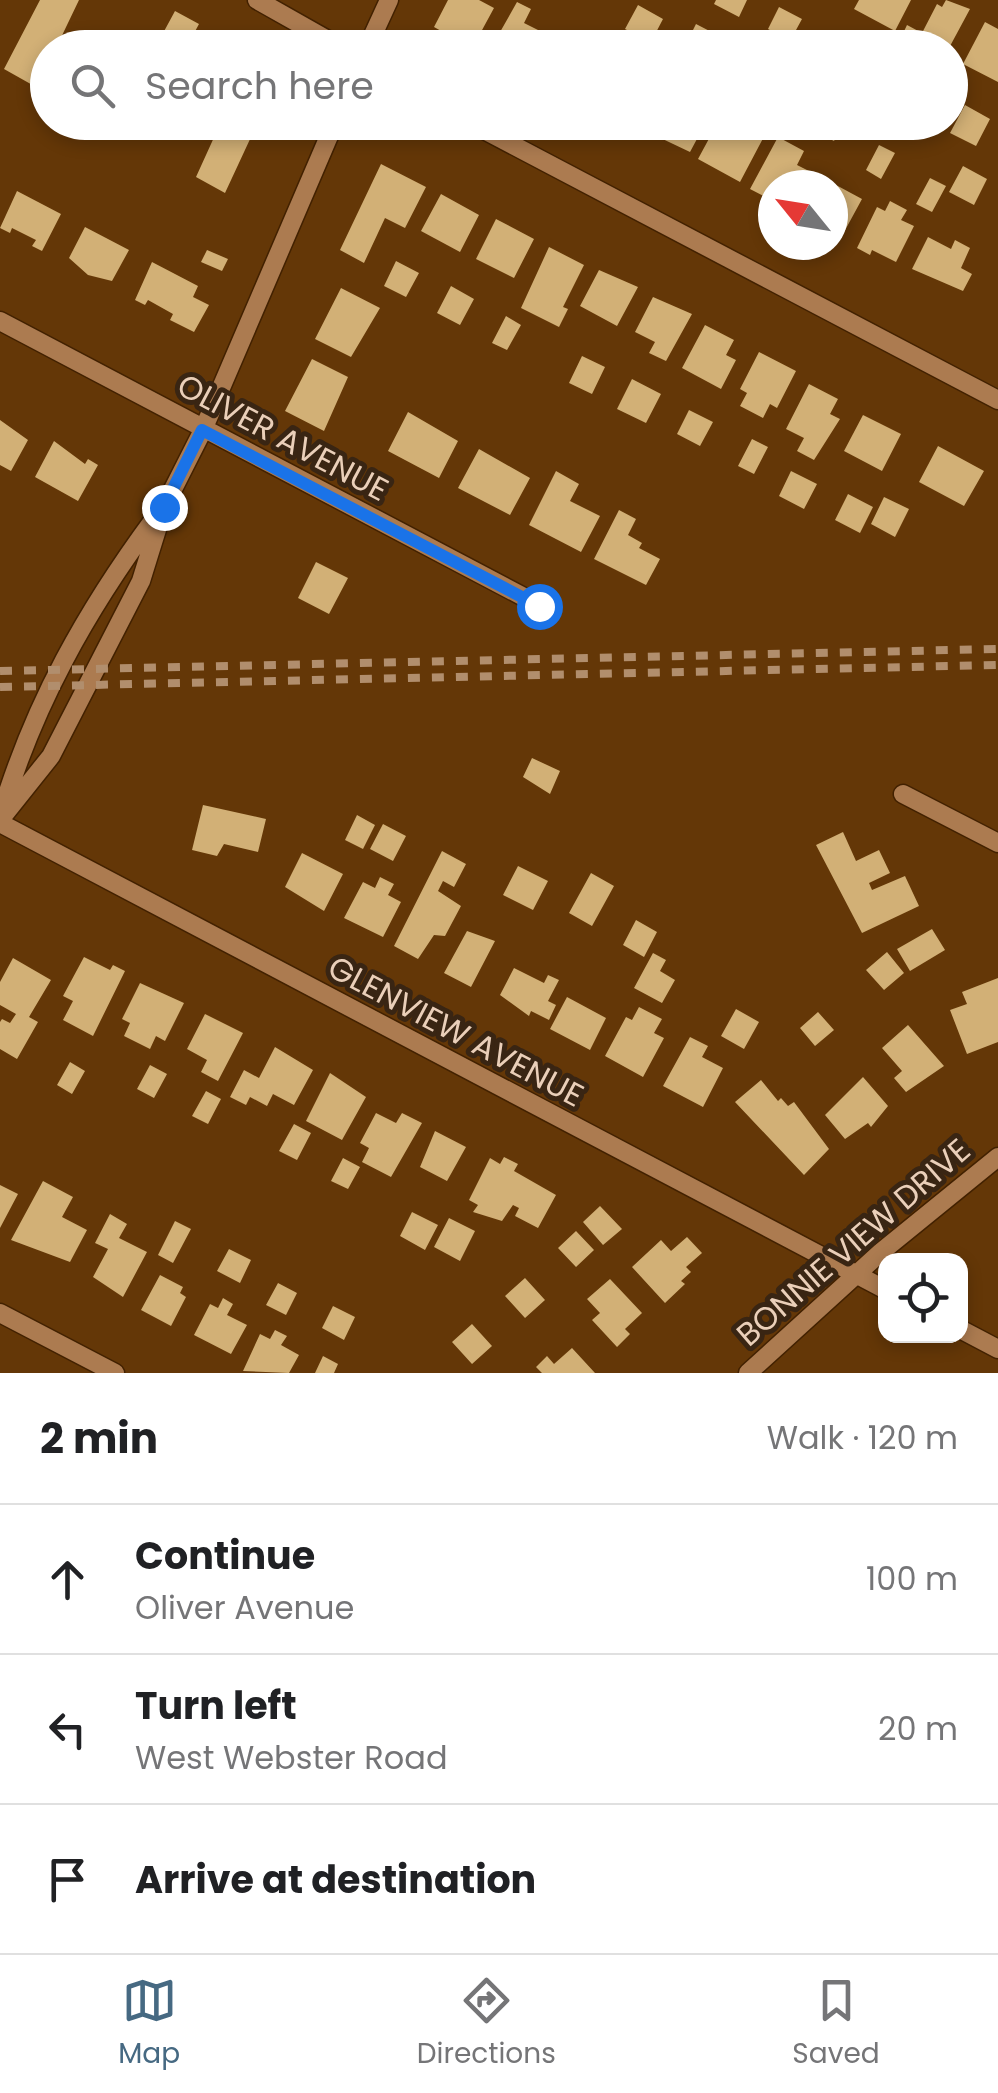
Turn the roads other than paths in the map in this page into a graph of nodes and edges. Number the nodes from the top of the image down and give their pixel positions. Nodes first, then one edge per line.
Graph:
1 (257, 0) edge
2 (388, 0) edge
3 (310, 30) edge
4 (376, 30) edge
5 (327, 140) edge
6 (503, 140) edge
7 (0, 321) edge
8 (998, 400) edge
9 (202, 430) junction
10 (164, 507) junction
11 (539, 606) dead end
12 (904, 794) dead end
13 (0, 820) edge
14 (998, 843) edge
15 (998, 1157) edge
16 (856, 1274) junction
17 (878, 1286) edge
18 (0, 1312) edge
19 (968, 1333) edge
20 (998, 1349) edge
21 (114, 1373) edge
22 (748, 1373) edge

1 - 3 street
2 - 4 street
5 - 9 street
6 - 8 street
7 - 9 street, OLIVER AVENUE
9 - 10 street
9 - 11 street, OLIVER AVENUE
10 - 13 street
10 - 13 street
12 - 14 street
13 - 16 street, GLENVIEW AVENUE
15 - 16 street, BONNIE VIEW DRIVE
16 - 17 street, GLENVIEW AVENUE
16 - 22 street, BONNIE VIEW DRIVE
18 - 21 street
19 - 20 street

